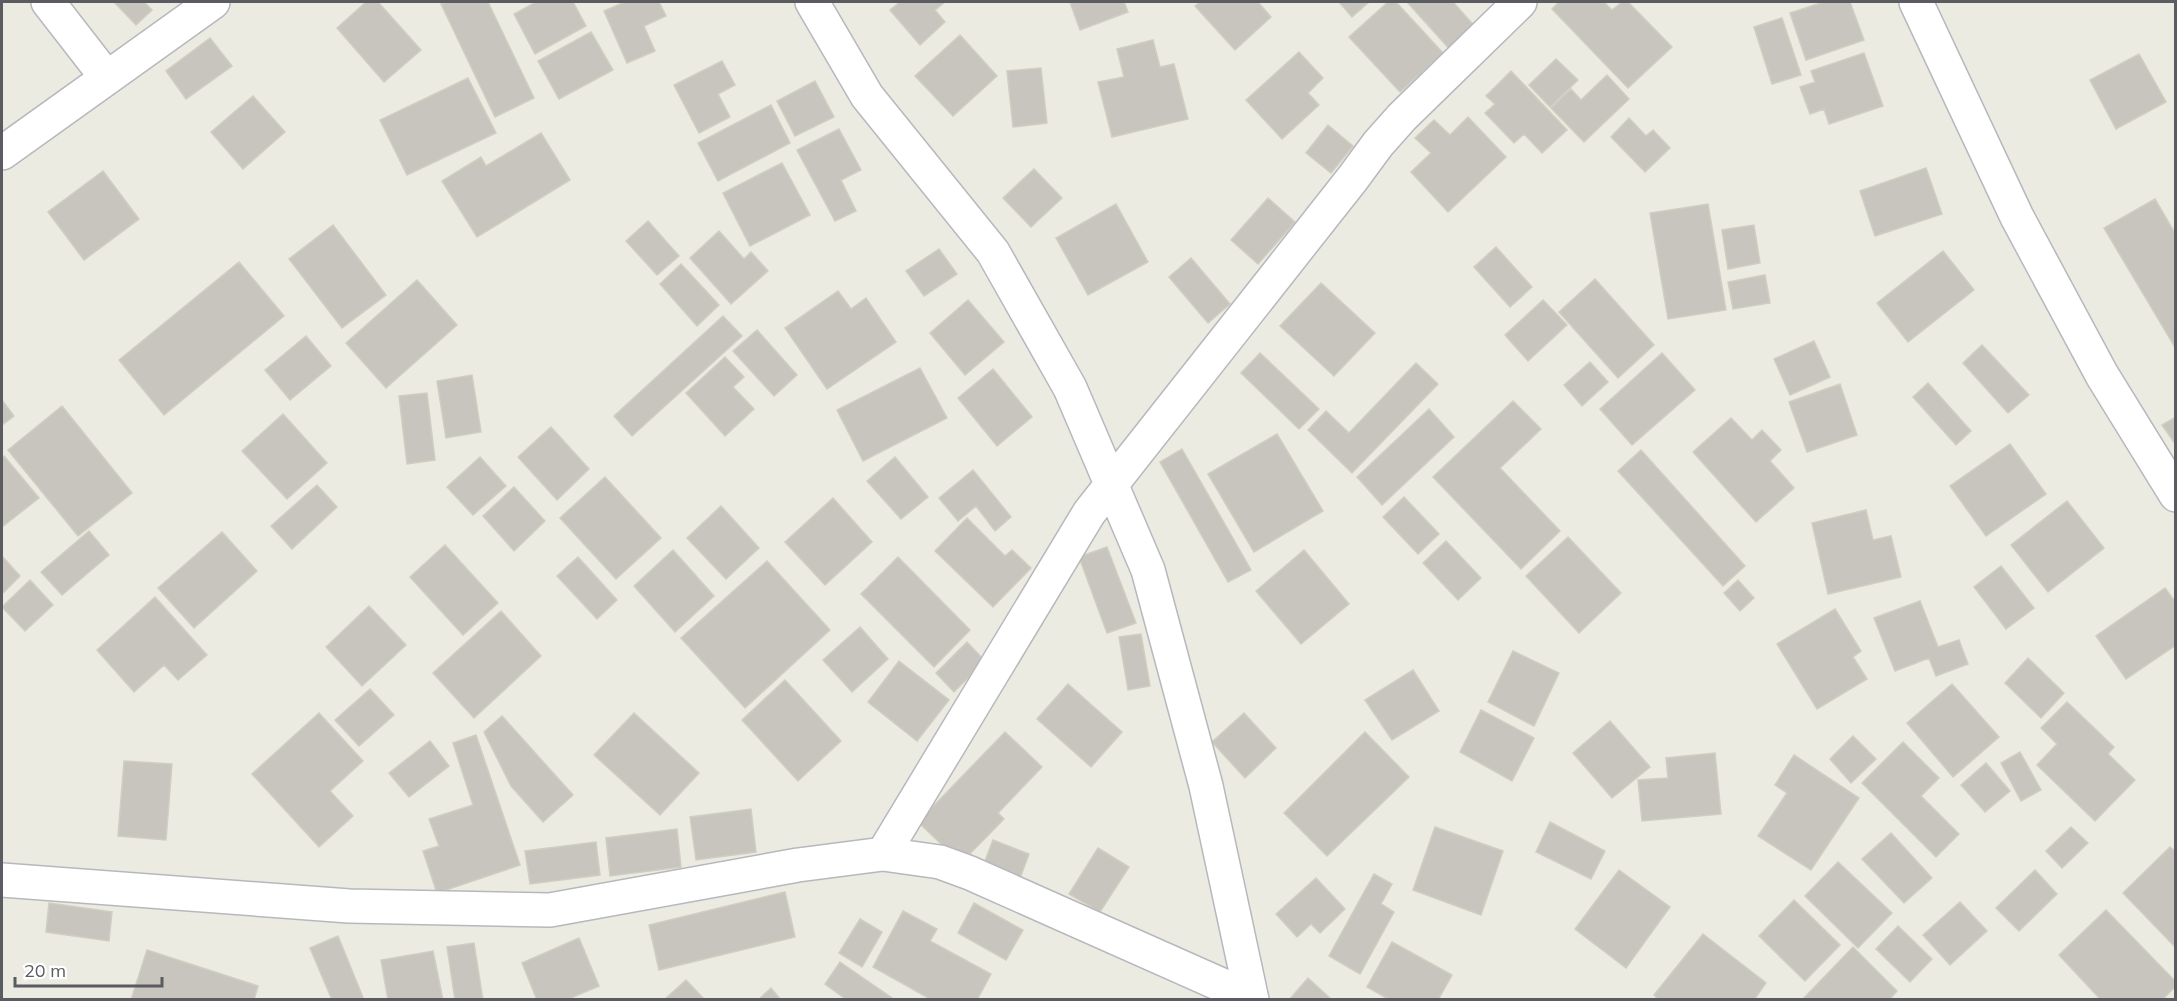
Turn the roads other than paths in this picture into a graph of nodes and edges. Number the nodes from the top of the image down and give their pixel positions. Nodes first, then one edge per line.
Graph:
1 (48, 2) edge
2 (213, 2) edge
3 (812, 2) edge
4 (1520, 2) edge
5 (1916, 2) edge
6 (107, 78) junction
7 (2, 153) edge
8 (1112, 483) junction
9 (2175, 495) edge
10 (883, 854) junction
11 (2, 880) edge
12 (1252, 999) edge

1 - 6 street
2 - 6 street
3 - 8 street
4 - 8 street
5 - 9 street
6 - 7 street
8 - 10 street
8 - 12 street
10 - 11 street
10 - 12 street

